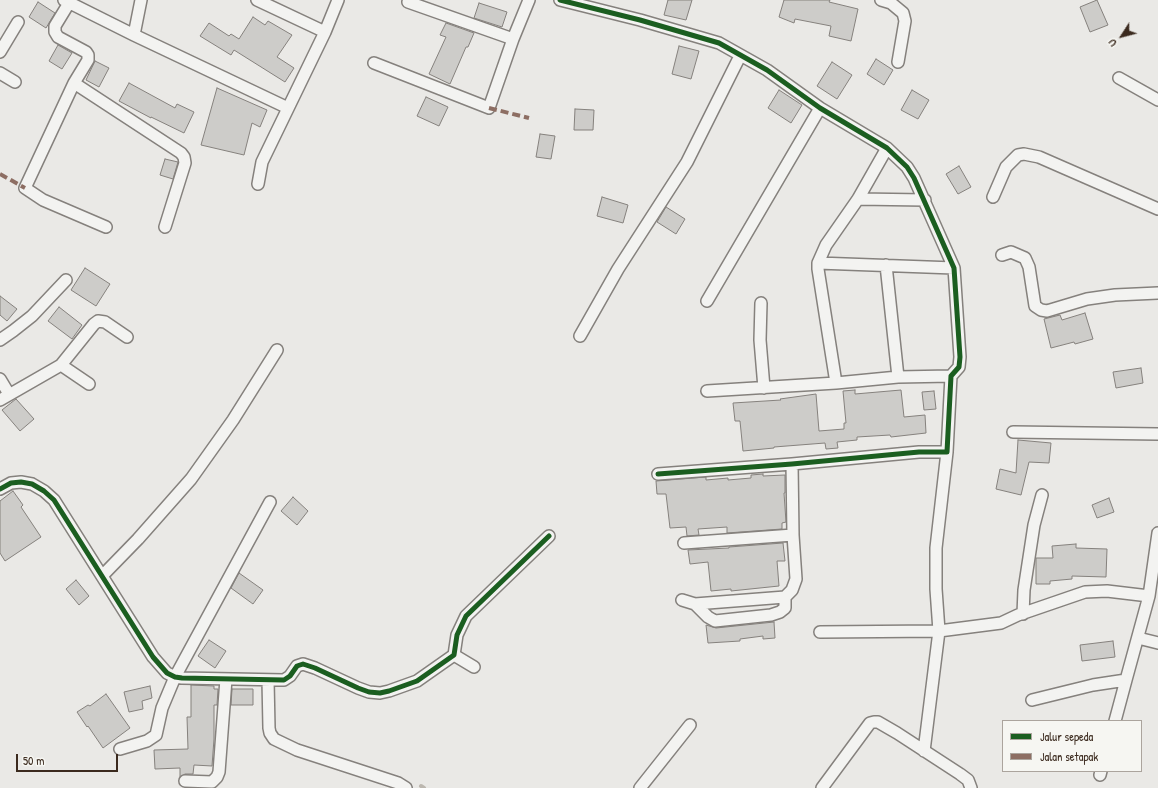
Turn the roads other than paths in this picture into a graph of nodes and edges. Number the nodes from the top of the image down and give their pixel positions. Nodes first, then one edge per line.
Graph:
1 (141, 0) edge
2 (257, 0) edge
3 (338, 0) edge
4 (529, 0) edge
5 (560, 0) edge
6 (881, 0) edge
7 (67, 1) edge
8 (408, 2) dead end
9 (18, 22) dead end
10 (325, 32) junction
11 (134, 35) junction
12 (513, 39) junction
13 (0, 52) edge
14 (740, 56) junction
15 (898, 62) dead end
16 (374, 63) dead end
17 (0, 74) edge
18 (1119, 78) dead end
19 (15, 82) dead end
20 (74, 83) junction
21 (1158, 100) edge
22 (288, 108) junction
23 (820, 108) junction
24 (887, 148) junction
25 (258, 184) dead end
26 (993, 197) dead end
27 (858, 198) junction
28 (924, 200) junction
29 (1158, 209) edge
30 (106, 227) dead end
31 (165, 227) dead end
32 (1002, 256) dead end
33 (818, 263) junction
34 (886, 265) junction
35 (954, 268) junction
36 (66, 280) dead end
37 (1158, 292) edge
38 (707, 302) dead end
39 (761, 303) dead end
40 (580, 336) dead end
41 (127, 337) dead end
42 (0, 340) edge
43 (277, 350) dead end
44 (61, 365) junction
45 (952, 376) junction
46 (898, 377) junction
47 (0, 379) edge
48 (836, 383) junction
49 (89, 384) dead end
50 (764, 388) junction
51 (707, 391) dead end
52 (5, 397) edge
53 (1013, 432) dead end
54 (1158, 434) edge
55 (947, 452) junction
56 (792, 464) junction
57 (658, 474) dead end
58 (0, 489) edge
59 (1042, 495) dead end
60 (270, 502) dead end
61 (1158, 533) edge
62 (793, 535) junction
63 (548, 536) dead end
64 (684, 543) dead end
65 (102, 576) junction
66 (1149, 596) junction
67 (785, 597) junction
68 (682, 600) dead end
69 (695, 604) junction
70 (1023, 614) junction
71 (939, 631) junction
72 (820, 632) dead end
73 (1138, 638) junction
74 (1158, 643) edge
75 (454, 655) junction
76 (474, 667) dead end
77 (175, 677) junction
78 (226, 679) junction
79 (268, 680) junction
80 (1126, 680) junction
81 (1032, 700) dead end
82 (1115, 720) edge
83 (690, 725) dead end
84 (120, 749) dead end
85 (924, 751) junction
86 (185, 781) dead end
87 (406, 788) edge
88 (640, 788) edge
89 (822, 788) edge
90 (971, 788) edge

1 - 11 street
2 - 10 street
3 - 10 street
4 - 12 street
5 - 14 street
6 - 15 street
7 - 11 street
7 - 20 street
8 - 12 street
9 - 13 street
10 - 22 street
11 - 22 street
12 - 16 street
14 - 23 street
14 - 40 street
17 - 19 street
18 - 21 street
20 - 30 street
20 - 31 street
22 - 25 street
23 - 24 street
23 - 38 street
24 - 27 street
24 - 28 street
26 - 29 street
27 - 28 street
27 - 33 street
28 - 35 street
32 - 37 street
33 - 34 street
33 - 48 street
34 - 35 street
34 - 46 street
35 - 45 street
36 - 42 street
39 - 50 street
41 - 44 street
43 - 65 street
44 - 49 street
44 - 52 street
45 - 46 street
45 - 55 street
46 - 48 street
47 - 52 street
48 - 50 street
50 - 51 street
53 - 54 street
55 - 56 street
55 - 71 street
56 - 57 street
56 - 62 street
58 - 65 street
59 - 70 street
60 - 77 street
61 - 66 street
62 - 64 street
62 - 67 street
63 - 75 street
65 - 77 street
66 - 70 street
66 - 73 street
67 - 69 street
67 - 69 street
68 - 69 street
70 - 71 street
71 - 72 street
71 - 85 street
73 - 74 street
73 - 80 street
75 - 76 street
75 - 79 street
77 - 78 street
77 - 84 street
78 - 79 street
78 - 86 street
79 - 87 street
80 - 81 street
80 - 82 street
83 - 88 street
85 - 89 street
85 - 90 street

